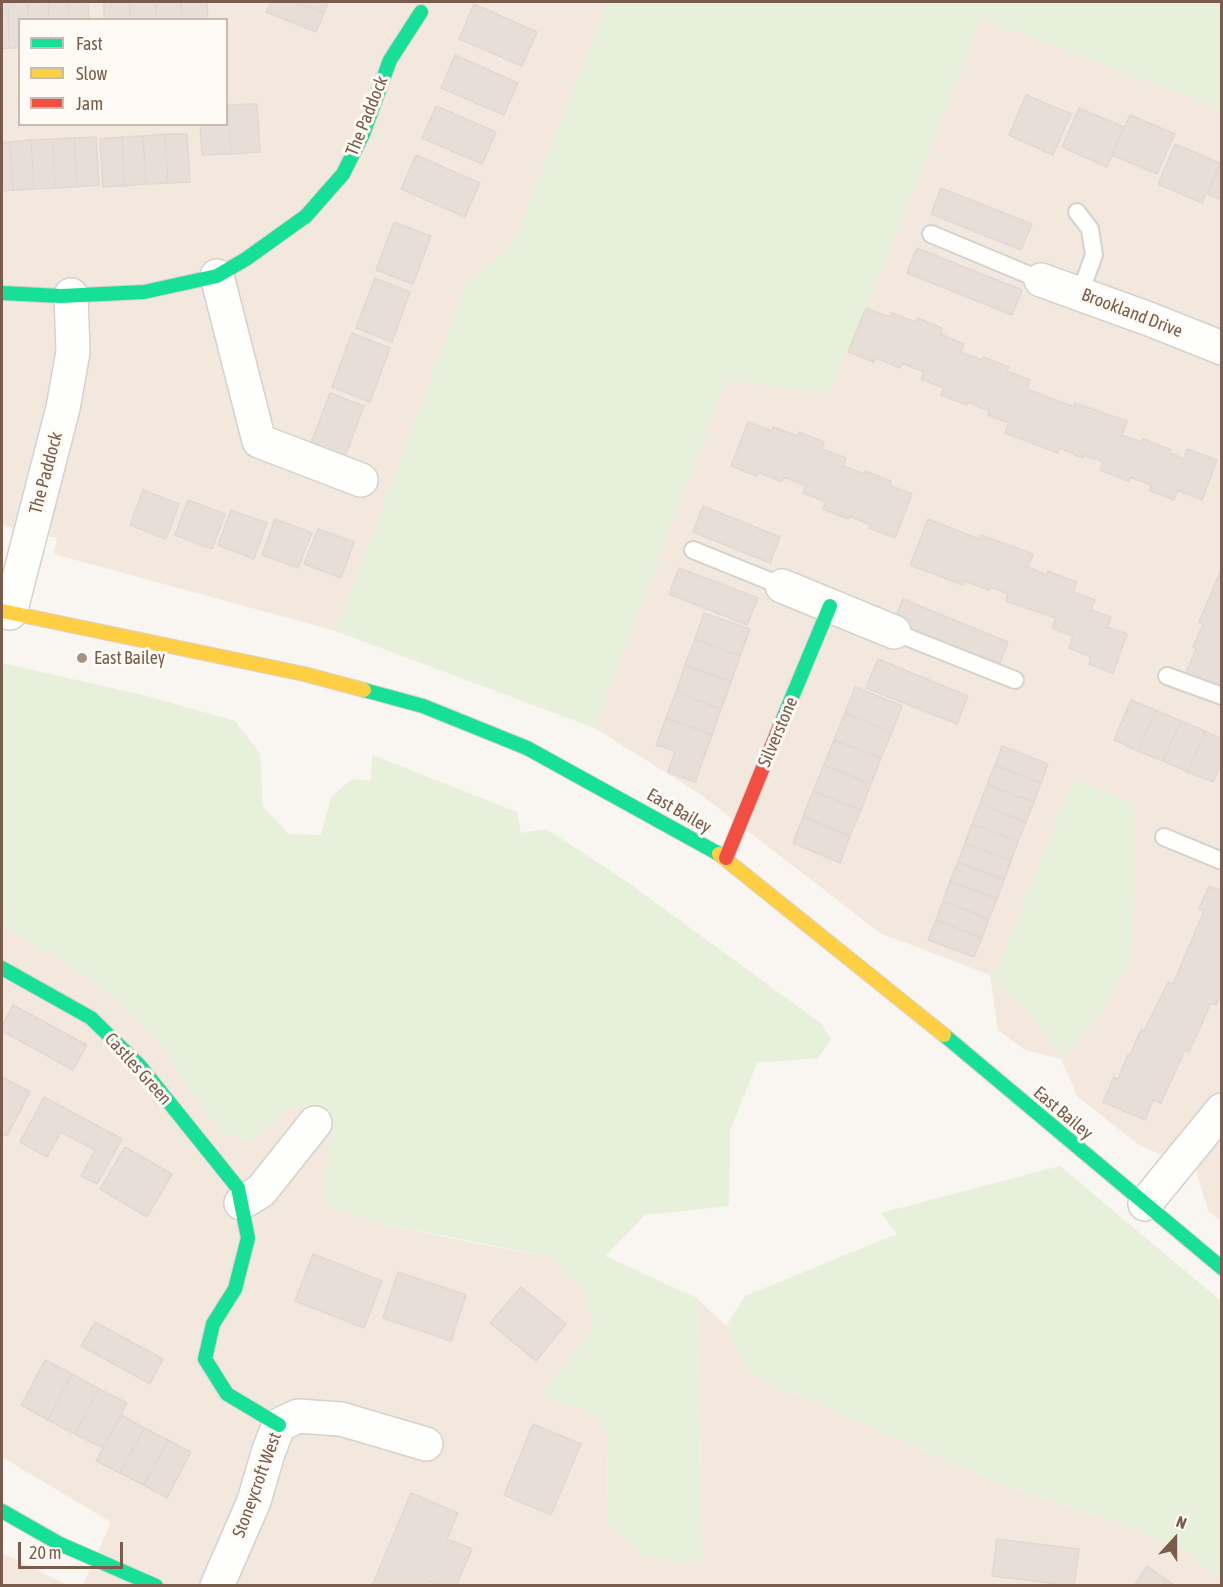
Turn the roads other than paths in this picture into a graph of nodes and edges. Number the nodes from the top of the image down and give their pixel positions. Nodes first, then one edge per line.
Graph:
1 (421, 12) dead end
2 (1077, 212) dead end
3 (931, 234) dead end
4 (217, 276) junction
5 (1041, 280) joint
6 (2, 293) edge
7 (1080, 293) junction
8 (71, 295) junction
9 (1221, 348) edge
10 (361, 480) dead end
11 (693, 550) dead end
12 (782, 586) joint
13 (830, 606) junction
14 (6, 612) edge
15 (894, 632) joint
16 (1167, 676) dead end
17 (1015, 680) dead end
18 (1221, 696) edge
19 (1164, 837) dead end
20 (726, 858) junction
21 (1221, 861) edge
22 (2, 968) edge
23 (1221, 1110) edge
24 (315, 1123) dead end
25 (241, 1203) junction
26 (1145, 1204) junction
27 (1221, 1268) edge
28 (279, 1425) junction
29 (426, 1444) dead end
30 (2, 1511) edge
31 (156, 1586) edge
32 (217, 1586) edge

1 - 4 street, The Paddock
2 - 7 lane
3 - 5 lane
4 - 8 street, The Paddock
4 - 10 street
5 - 7 street, Brookland Drive
6 - 8 street, The Paddock
7 - 9 street, Brookland Drive
8 - 14 street, The Paddock
11 - 12 lane
12 - 13 street
13 - 15 street
13 - 20 street, Silverstone
14 - 20 street, East Bailey
15 - 17 lane
16 - 18 lane
19 - 21 lane
20 - 26 street, East Bailey
22 - 25 street, Castles Green
23 - 26 street
24 - 25 street
25 - 28 street, Castles Green
26 - 27 street, East Bailey
28 - 29 street, Stoneycroft West
28 - 32 street, Stoneycroft West
30 - 31 street

